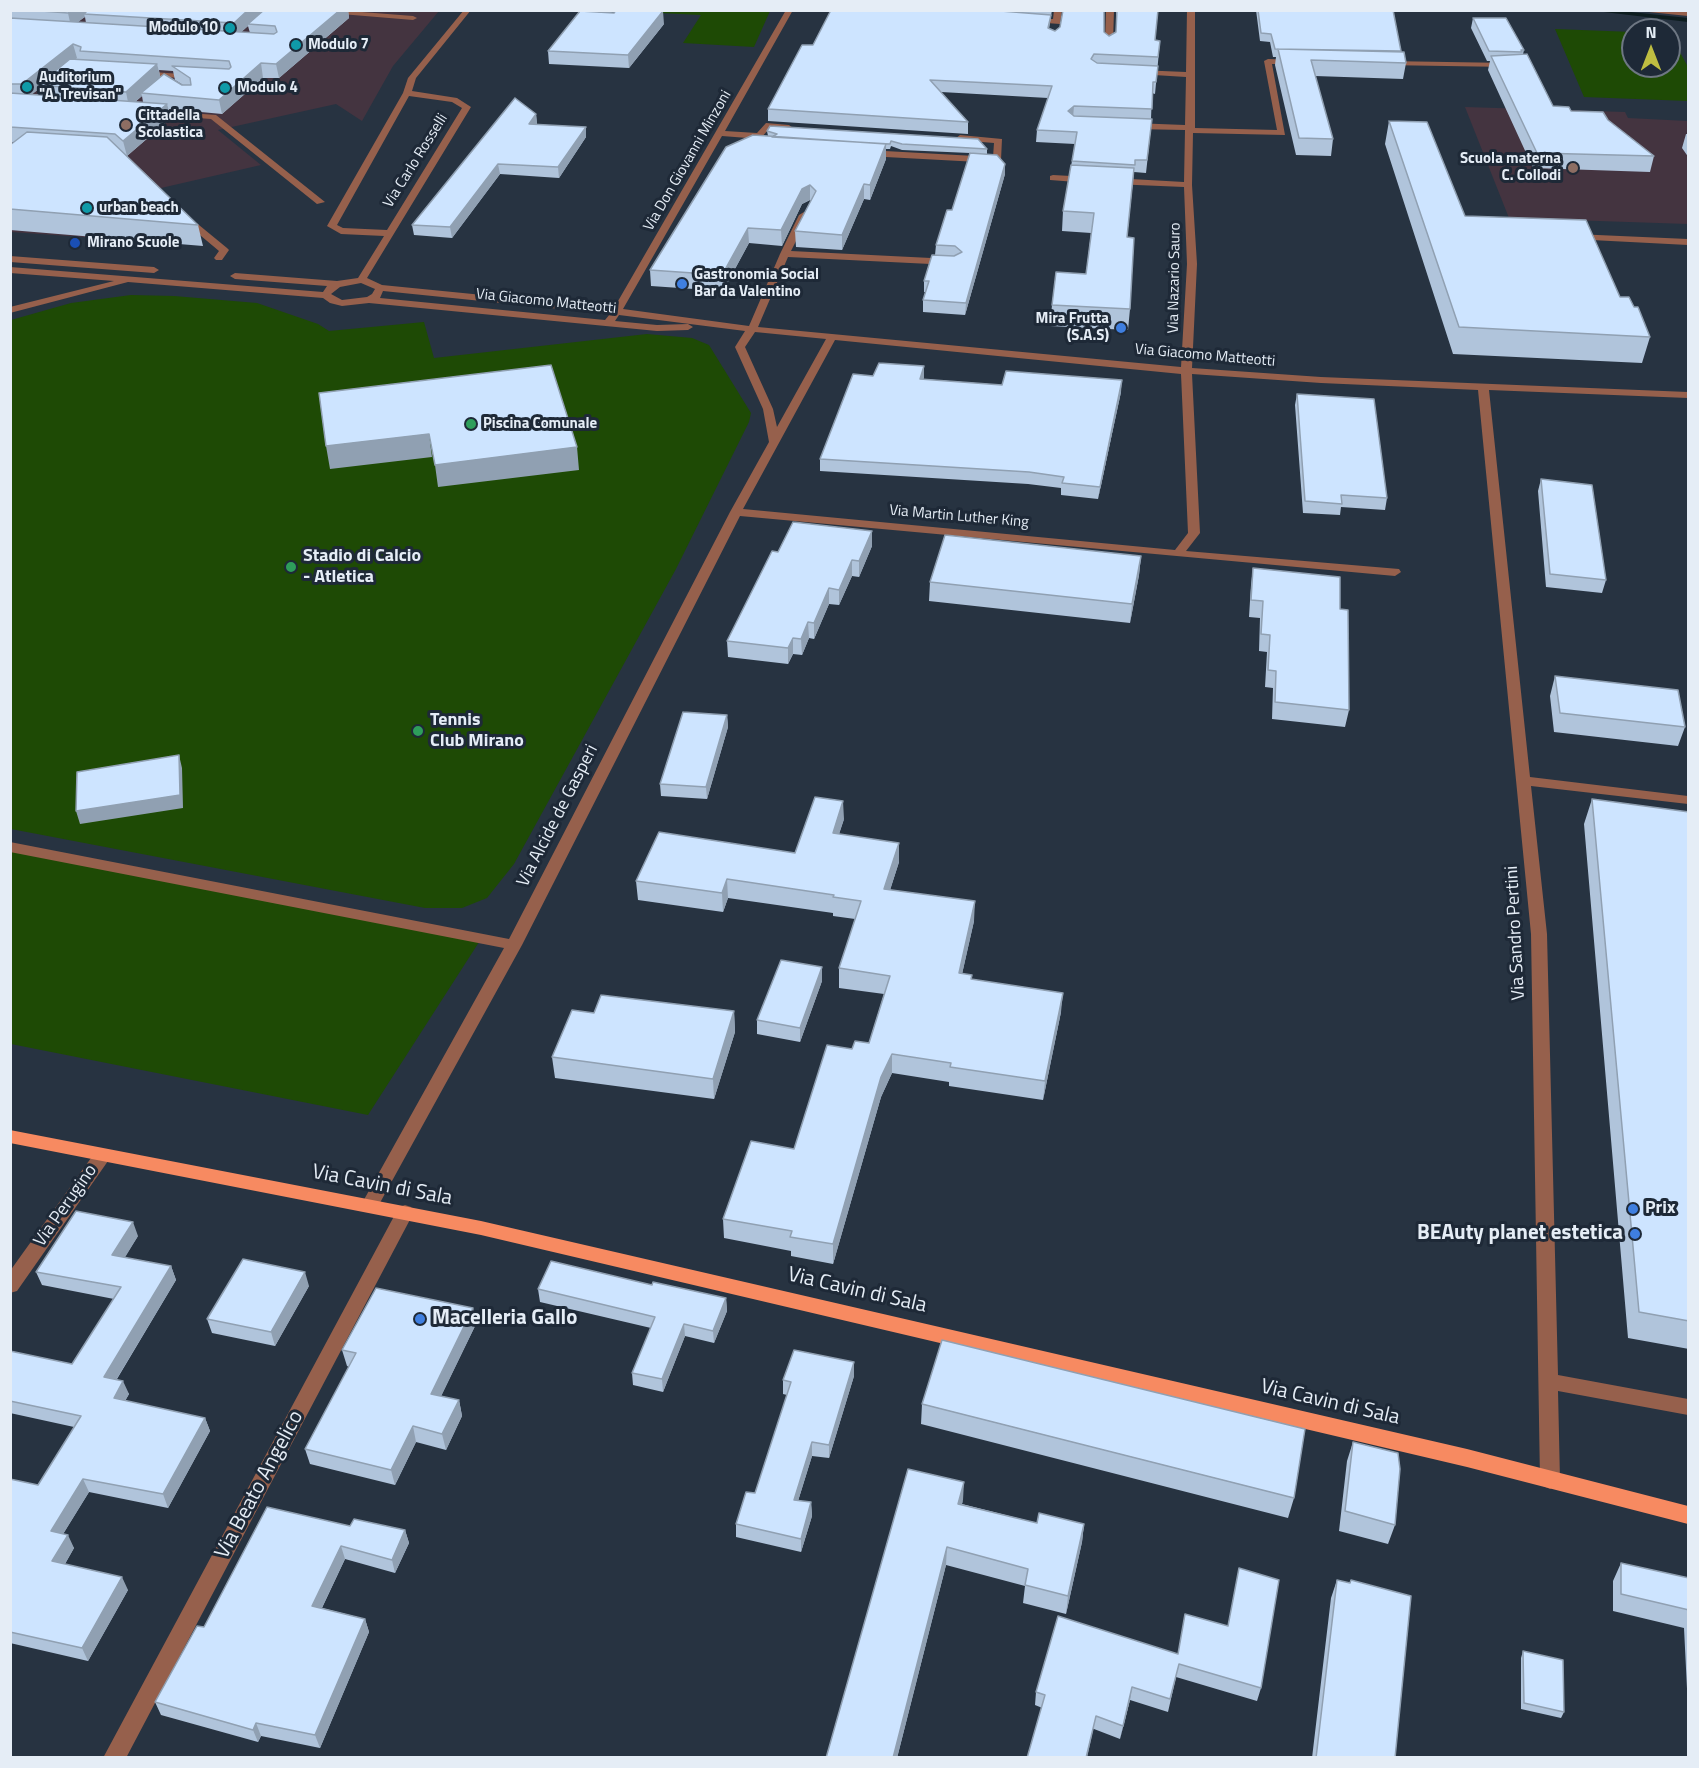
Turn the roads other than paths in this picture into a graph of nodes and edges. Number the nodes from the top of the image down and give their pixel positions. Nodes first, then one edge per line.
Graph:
1 (296, 10) edge
2 (468, 10) edge
3 (790, 10) edge
4 (1058, 10) edge
5 (1110, 10) edge
6 (1191, 10) edge
7 (1649, 10) edge
8 (310, 11) edge
9 (1689, 14) edge
10 (287, 16) edge
11 (413, 18) dead end
12 (1023, 20) edge
13 (1109, 43) edge
14 (1304, 62) edge
15 (1376, 63) edge
16 (1520, 66) edge
17 (128, 72) edge
18 (1131, 72) edge
19 (1191, 75) junction
20 (207, 78) edge
21 (407, 93) junction
22 (144, 111) edge
23 (1119, 125) edge
24 (799, 128) edge
25 (1191, 129) junction
26 (720, 133) junction
27 (760, 136) junction
28 (951, 137) edge
29 (756, 146) edge
30 (862, 153) edge
31 (1053, 178) dead end
32 (1188, 185) junction
33 (320, 202) dead end
34 (809, 205) edge
35 (181, 213) edge
36 (389, 233) junction
37 (1568, 236) edge
38 (1689, 242) edge
39 (785, 254) junction
40 (219, 258) dead end
41 (10, 259) edge
42 (954, 262) edge
43 (10, 270) edge
44 (160, 270) dead end
45 (220, 275) dead end
46 (144, 279) junction
47 (361, 280) junction
48 (337, 284) junction
49 (380, 288) junction
50 (326, 295) junction
51 (369, 300) junction
52 (12, 308) edge
53 (617, 312) junction
54 (608, 323) junction
55 (721, 326) junction
56 (750, 329) junction
57 (832, 337) junction
58 (1188, 371) junction
59 (1483, 387) junction
60 (1689, 395) edge
61 (774, 441) junction
62 (736, 512) junction
63 (1178, 554) junction
64 (1395, 572) dead end
65 (1524, 781) junction
66 (1689, 800) edge
67 (10, 847) edge
68 (514, 945) junction
69 (10, 1136) edge
70 (102, 1156) junction
71 (370, 1205) junction
72 (405, 1212) junction
73 (10, 1286) edge
74 (1548, 1381) junction
75 (1689, 1407) edge
76 (1550, 1480) junction
77 (1689, 1515) edge
78 (114, 1758) edge

1 - 8 street
2 - 21 street
3 - 26 street, Via Don Giovanni Minzoni
4 - 12 street
5 - 13 street
6 - 19 street, Via Nazario Sauro
7 - 9 street
8 - 10 street
8 - 11 street
14 - 25 street
15 - 16 street
17 - 20 street
18 - 19 street
19 - 25 street, Via Nazario Sauro
21 - 36 street, Via Carlo Rosselli
21 - 36 street
22 - 33 street
23 - 25 street
24 - 27 street
25 - 32 street, Via Nazario Sauro
26 - 27 street
26 - 53 street, Via Don Giovanni Minzoni
27 - 29 street
28 - 30 street
31 - 32 street
32 - 58 street, Via Nazario Sauro
34 - 39 street
35 - 40 street
36 - 47 street, Via Carlo Rosselli
37 - 38 street
39 - 42 street
39 - 56 street
41 - 44 street
43 - 46 street, Via Giacomo Matteotti
45 - 48 street
46 - 50 street, Via Giacomo Matteotti
46 - 52 street
47 - 48 street
47 - 49 street, Via Giacomo Matteotti
48 - 50 street
49 - 51 street
49 - 53 street, Via Giacomo Matteotti
50 - 51 street, Via Giacomo Matteotti
51 - 54 street, Via Giacomo Matteotti
53 - 54 street, Via Don Giovanni Minzoni
53 - 55 street, Via Giacomo Matteotti
54 - 55 street, Via Giacomo Matteotti
55 - 56 street, Via Giacomo Matteotti
56 - 57 street, Via Giacomo Matteotti
56 - 61 street
57 - 58 street, Via Giacomo Matteotti
57 - 61 street, Via Alcide de Gasperi
58 - 59 street, Via Giacomo Matteotti
58 - 63 street
59 - 60 street, Via Giacomo Matteotti
59 - 65 street, Via Sandro Pertini
61 - 62 street, Via Alcide de Gasperi
62 - 63 street, Via Martin Luther King
62 - 68 street, Via Alcide de Gasperi
63 - 64 street, Via Martin Luther King
65 - 66 street
65 - 74 street, Via Sandro Pertini
67 - 68 street
68 - 71 street, Via Alcide de Gasperi
69 - 70 main road, Via Cavin di Sala
70 - 71 main road, Via Cavin di Sala
70 - 73 street, Via Perugino
71 - 72 main road, Via Cavin di Sala
72 - 76 main road, Via Cavin di Sala
72 - 78 street, Via Beato Angelico
74 - 75 street
74 - 76 street, Via Sandro Pertini
76 - 77 main road, Via Cavin di Sala

